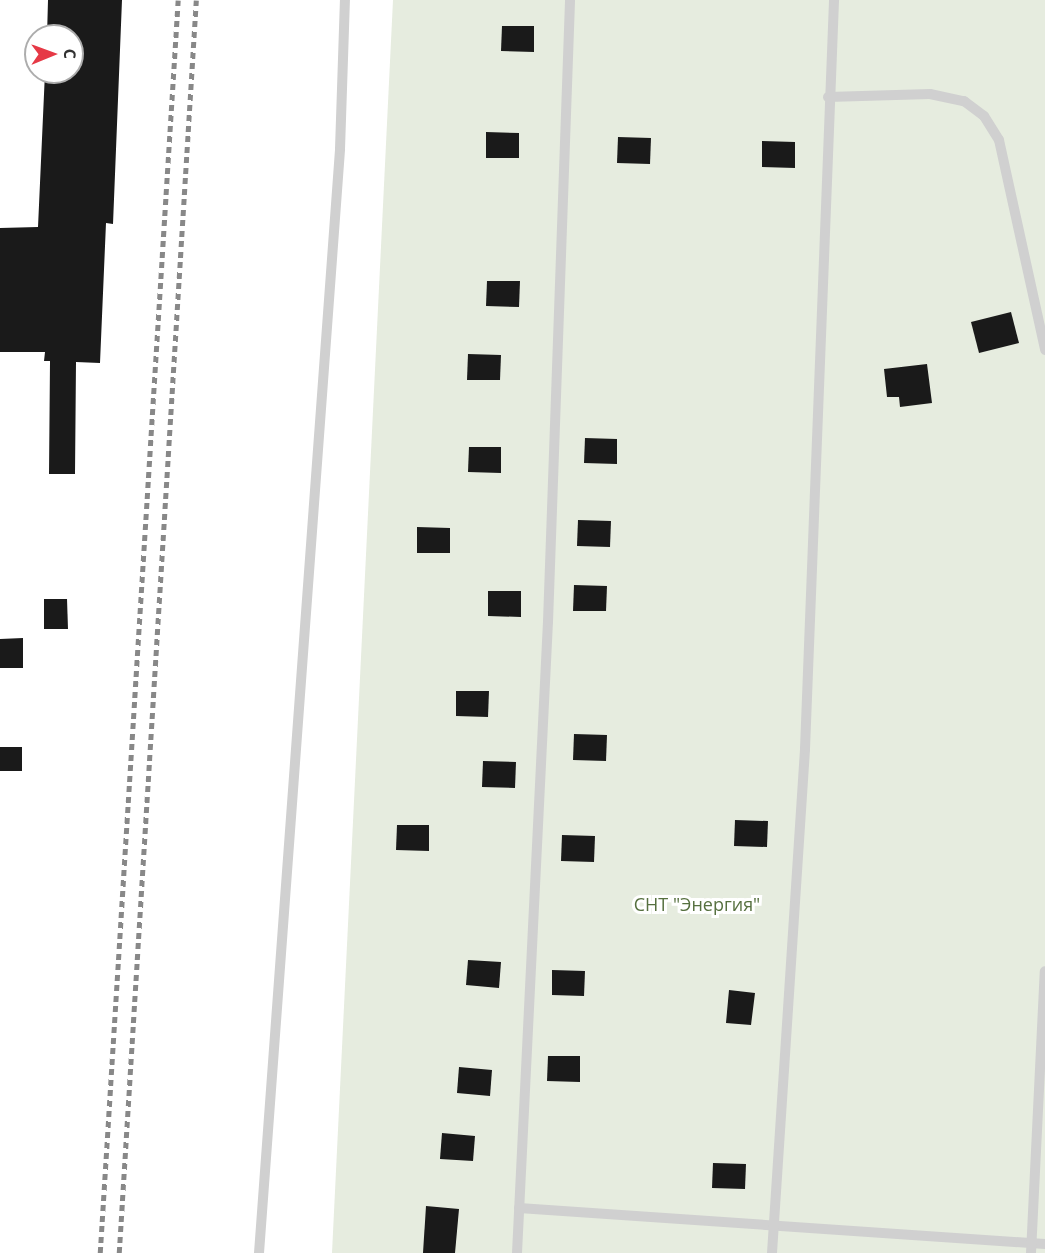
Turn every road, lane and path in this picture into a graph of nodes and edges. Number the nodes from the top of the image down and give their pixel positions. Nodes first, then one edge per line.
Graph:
1 (345, 0) edge
2 (570, 0) edge
3 (834, 0) edge
4 (828, 97) junction
5 (1045, 350) edge
6 (1045, 971) edge
7 (519, 1208) junction
8 (773, 1224) junction
9 (1045, 1244) edge
10 (1031, 1248) edge
11 (259, 1253) edge
12 (517, 1253) edge
13 (772, 1253) edge

1 - 11 lane
2 - 7 lane
3 - 4 lane
4 - 5 lane
4 - 8 lane
6 - 10 lane
7 - 8 lane
7 - 12 lane
8 - 10 lane
8 - 13 lane
9 - 10 lane

